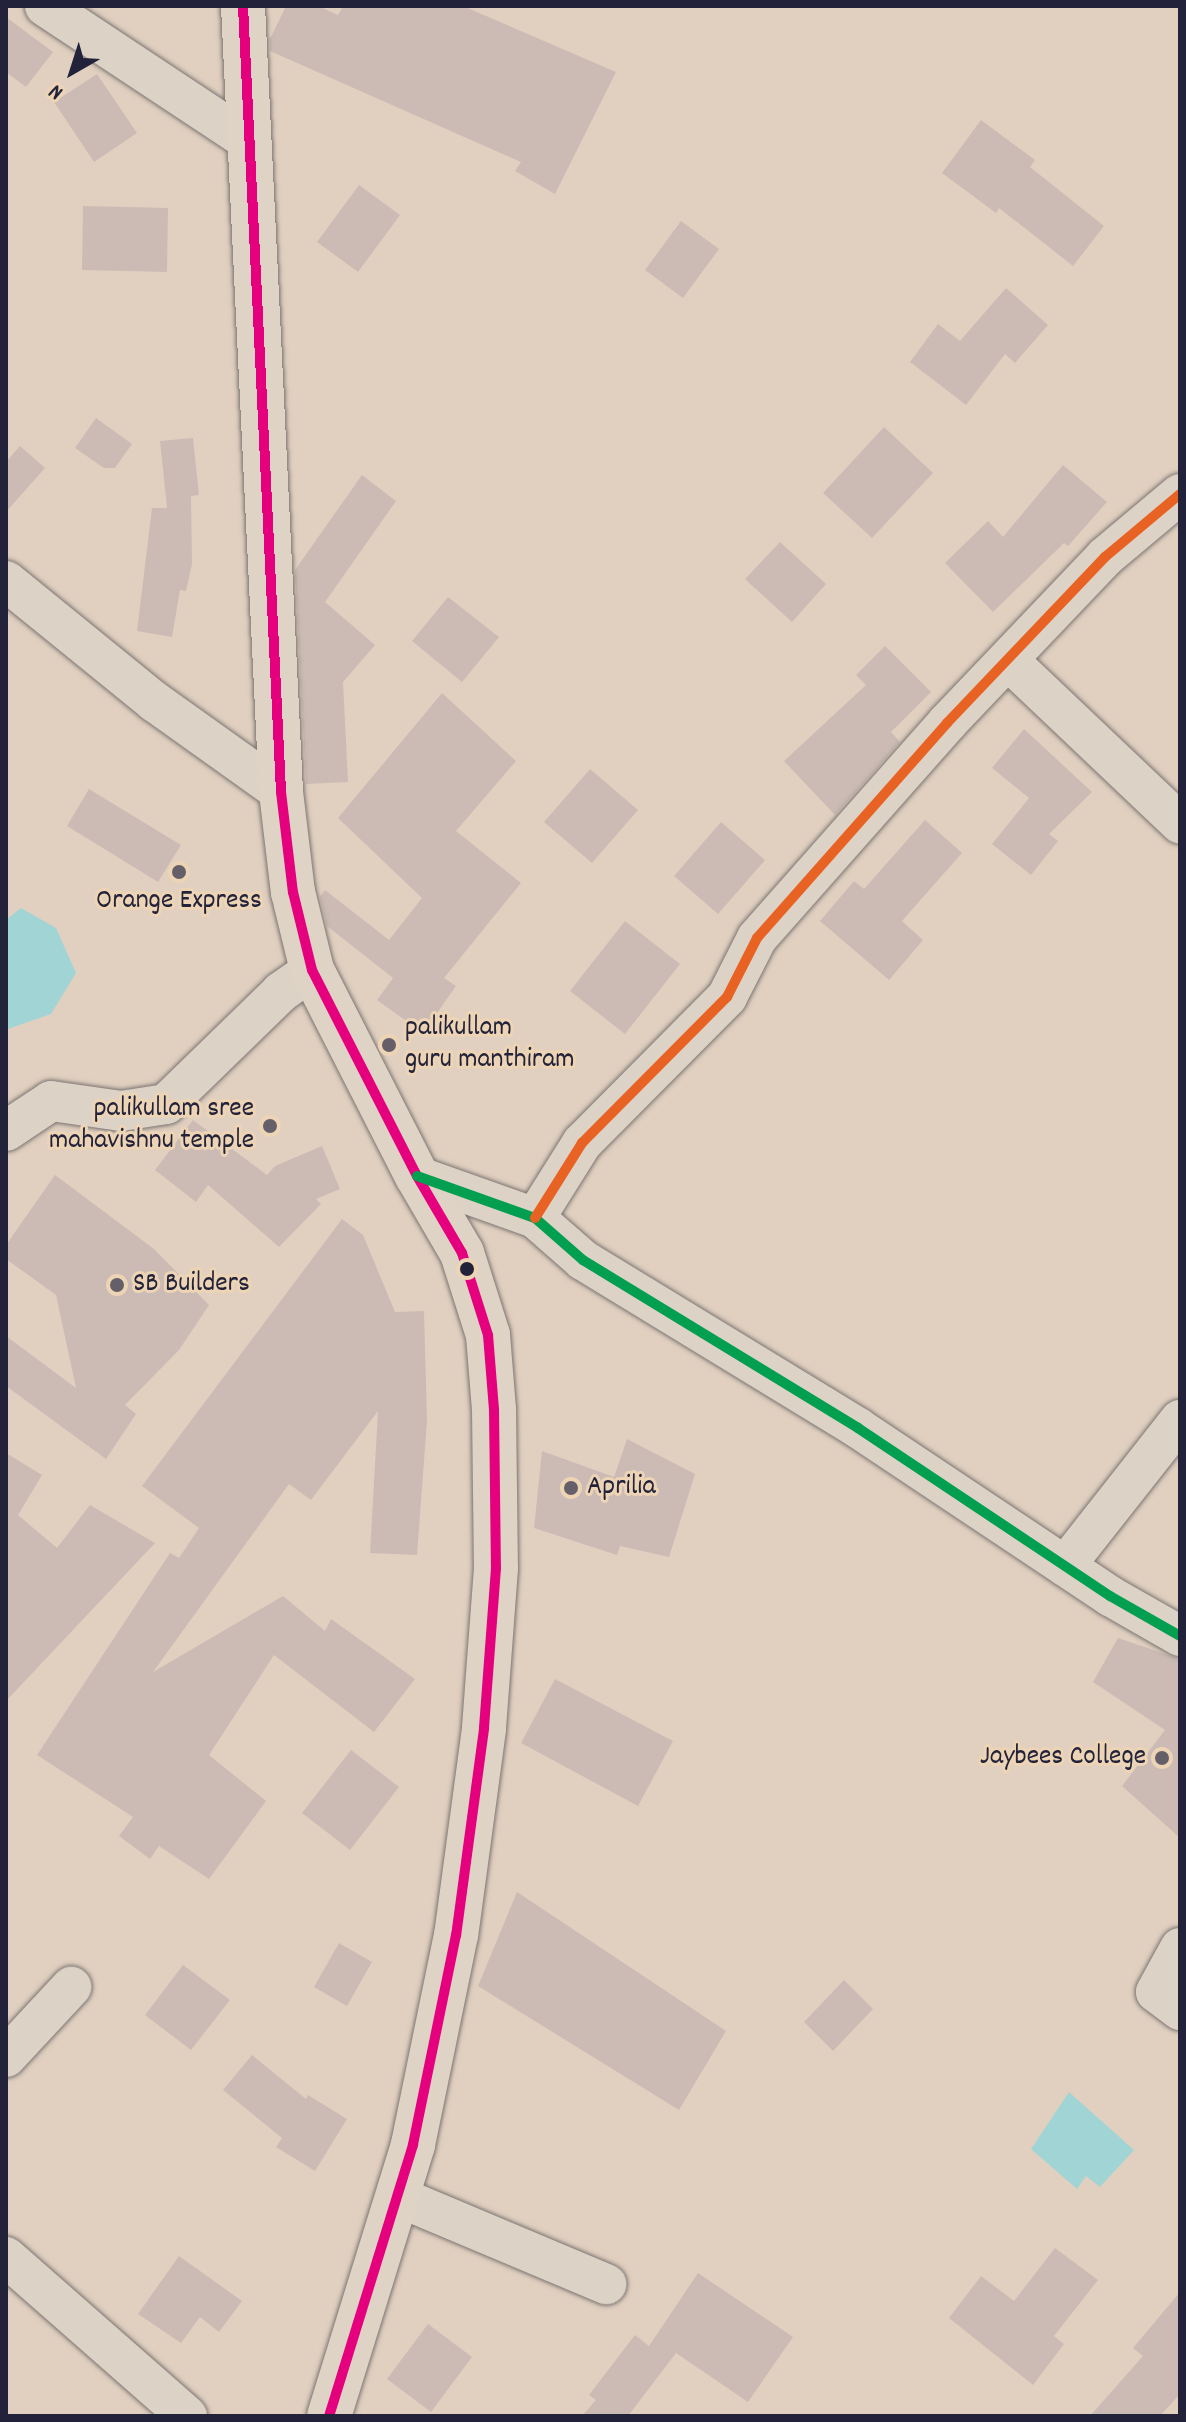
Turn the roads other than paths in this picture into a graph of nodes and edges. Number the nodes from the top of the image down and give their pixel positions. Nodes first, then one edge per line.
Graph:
1 (45, 6) edge
2 (243, 6) edge
3 (246, 139) junction
4 (1180, 494) edge
5 (6, 581) edge
6 (1009, 661) junction
7 (281, 792) junction
8 (1180, 823) edge
9 (312, 970) junction
10 (6, 1131) edge
11 (417, 1176) junction
12 (535, 1218) junction
13 (1180, 1420) edge
14 (1065, 1566) junction
15 (1180, 1636) edge
16 (1180, 1948) edge
17 (71, 1987) dead end
18 (1180, 2010) edge
19 (6, 2057) edge
20 (399, 2197) junction
21 (6, 2257) edge
22 (606, 2284) dead end
23 (187, 2416) edge
24 (329, 2416) edge

1 - 3 street
2 - 3 highway
3 - 7 highway
4 - 6 street
5 - 7 street
6 - 8 street
6 - 12 street
7 - 9 highway
9 - 10 street
9 - 11 highway
11 - 12 street
11 - 20 highway
12 - 14 street
13 - 14 street
14 - 15 street
16 - 18 street
17 - 19 street
20 - 22 street
20 - 24 highway
21 - 23 street

